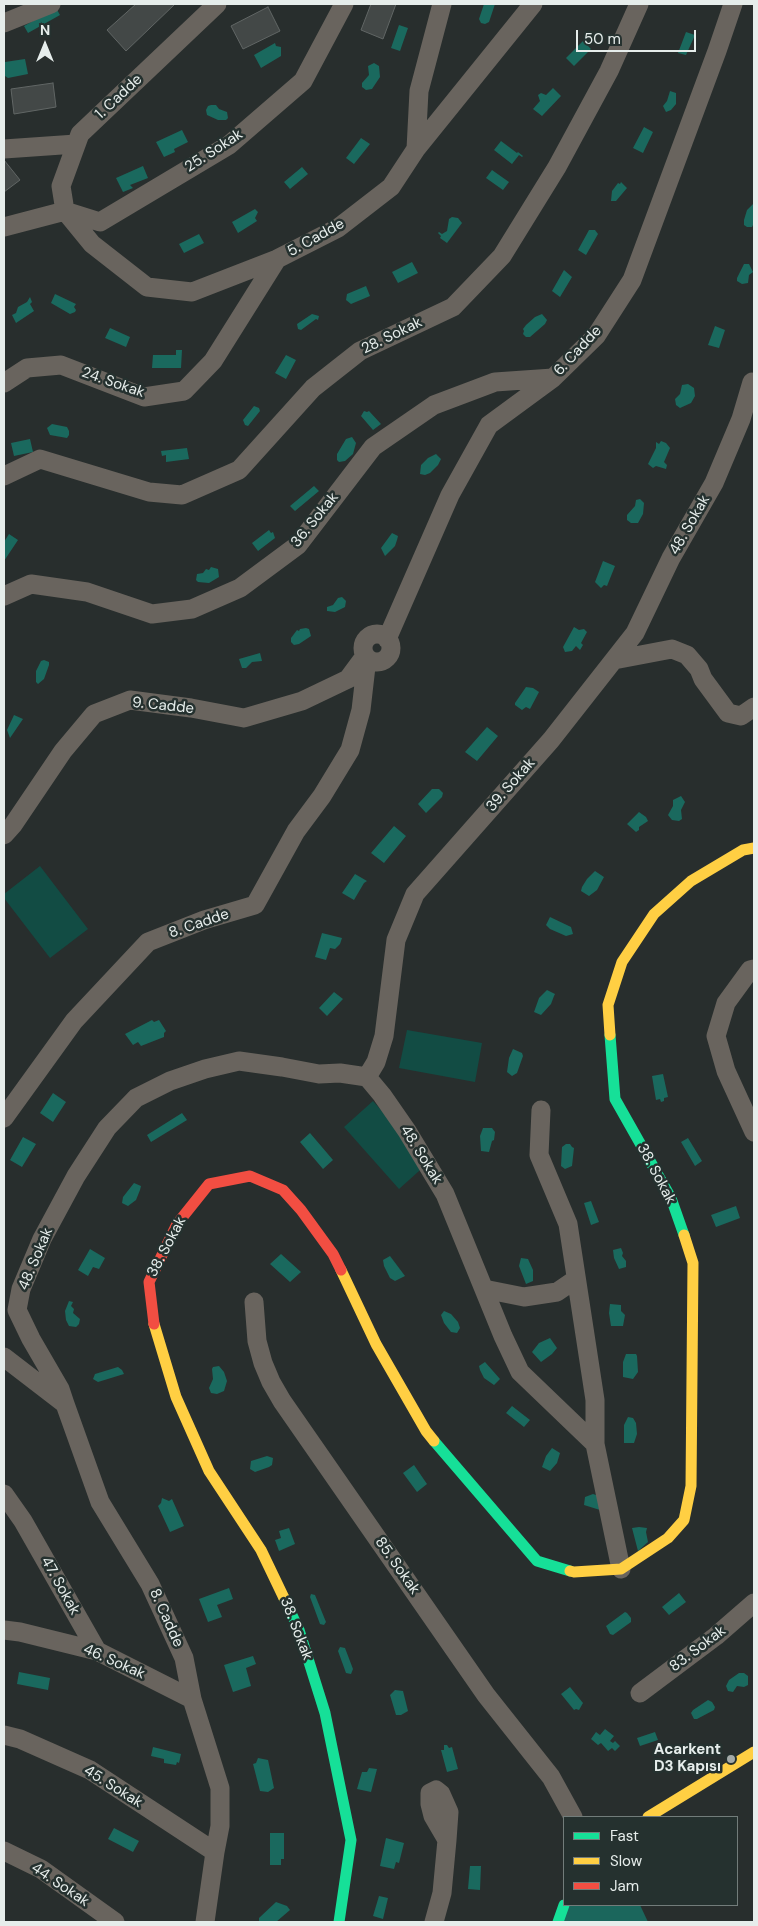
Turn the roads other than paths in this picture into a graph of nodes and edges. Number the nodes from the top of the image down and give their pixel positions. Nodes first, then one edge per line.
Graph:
1 (51, 4) edge
2 (218, 4) edge
3 (344, 4) edge
4 (442, 4) edge
5 (533, 4) edge
6 (639, 4) edge
7 (733, 4) edge
8 (4, 23) edge
9 (76, 144) junction
10 (4, 149) edge
11 (416, 149) junction
12 (65, 211) junction
13 (4, 227) edge
14 (277, 259) junction
15 (553, 378) junction
16 (752, 382) dead end
17 (4, 383) edge
18 (4, 476) edge
19 (4, 596) edge
20 (386, 639) junction
21 (366, 657) junction
22 (387, 658) junction
23 (614, 660) junction
24 (754, 707) edge
25 (361, 710) junction
26 (4, 835) edge
27 (754, 848) edge
28 (754, 968) edge
29 (367, 1077) junction
30 (541, 1110) dead end
31 (4, 1118) edge
32 (754, 1132) edge
33 (576, 1279) junction
34 (484, 1289) junction
35 (254, 1302) dead end
36 (4, 1357) edge
37 (65, 1404) junction
38 (595, 1444) junction
39 (4, 1494) edge
40 (24, 1521) junction
41 (4, 1522) edge
42 (621, 1569) junction
43 (754, 1603) edge
44 (4, 1630) edge
45 (97, 1651) junction
46 (640, 1692) dead end
47 (192, 1699) junction
48 (4, 1735) edge
49 (754, 1752) edge
50 (572, 1816) edge
51 (650, 1816) edge
52 (447, 1840) dead end
53 (4, 1851) edge
54 (214, 1852) junction
55 (564, 1906) edge
56 (114, 1922) edge
57 (205, 1922) edge
58 (339, 1922) edge
59 (434, 1922) edge
60 (558, 1922) edge

1 - 8 street
2 - 9 street, 1. Cadde
3 - 12 street, 25. Sokak
4 - 11 street
5 - 11 street, 5. Cadde
6 - 18 street, 28. Sokak
7 - 15 street, 6. Cadde
9 - 10 street
9 - 12 street, 1. Cadde
11 - 14 street, 5. Cadde
12 - 13 street
12 - 14 street, 5. Cadde
14 - 17 street, 24. Sokak
15 - 19 street, 36. Sokak
15 - 20 street, 6. Cadde
16 - 23 street, 48. Sokak
20 - 21 street
20 - 22 street
21 - 22 street
21 - 25 street, 8. Cadde
21 - 26 street, 9. Cadde
22 - 25 street, 8. Cadde
23 - 24 street
23 - 29 street, 39. Sokak
25 - 31 street, 8. Cadde
27 - 42 street, 38. Sokak
28 - 32 street
29 - 34 street, 48. Sokak
29 - 37 street, 48. Sokak
30 - 33 street
33 - 34 street
33 - 38 street
34 - 38 street, 48. Sokak
35 - 50 street, 85. Sokak
36 - 37 street
37 - 47 street, 8. Cadde
38 - 42 street
39 - 40 street, 47. Sokak
40 - 41 street
40 - 45 street, 47. Sokak
42 - 58 street, 38. Sokak
43 - 46 street, 83. Sokak
44 - 45 street, 46. Sokak
45 - 47 street, 46. Sokak
47 - 54 street, 8. Cadde
48 - 54 street, 45. Sokak
49 - 51 street
52 - 59 street
53 - 56 street, 44. Sokak
54 - 57 street, 8. Cadde
55 - 60 street

